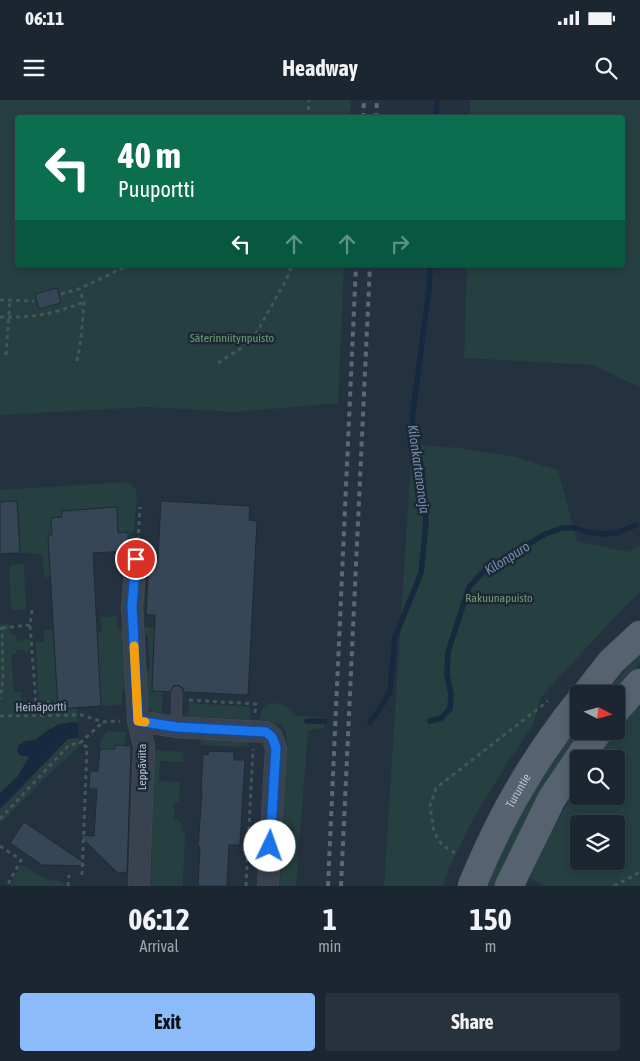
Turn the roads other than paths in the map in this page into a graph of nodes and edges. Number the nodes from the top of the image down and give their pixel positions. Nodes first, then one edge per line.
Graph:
1 (136, 559) road end
2 (640, 635) edge
3 (640, 683) edge
4 (593, 685) edge
5 (177, 696) road end
6 (625, 700) edge
7 (570, 713) edge
8 (138, 721) junction
9 (176, 727) junction
10 (592, 740) edge
11 (497, 831) junction
12 (138, 886) edge
13 (268, 886) edge
14 (453, 886) edge
15 (472, 886) edge
16 (509, 886) edge

1 - 8 street, Leppäviita
2 - 4 main road
3 - 6 main road
5 - 9 lane
7 - 11 main road, Turuntie
8 - 9 street
8 - 12 street, Leppäviita
9 - 13 street
10 - 16 main road
11 - 14 main road
11 - 15 main road, Turuntie

